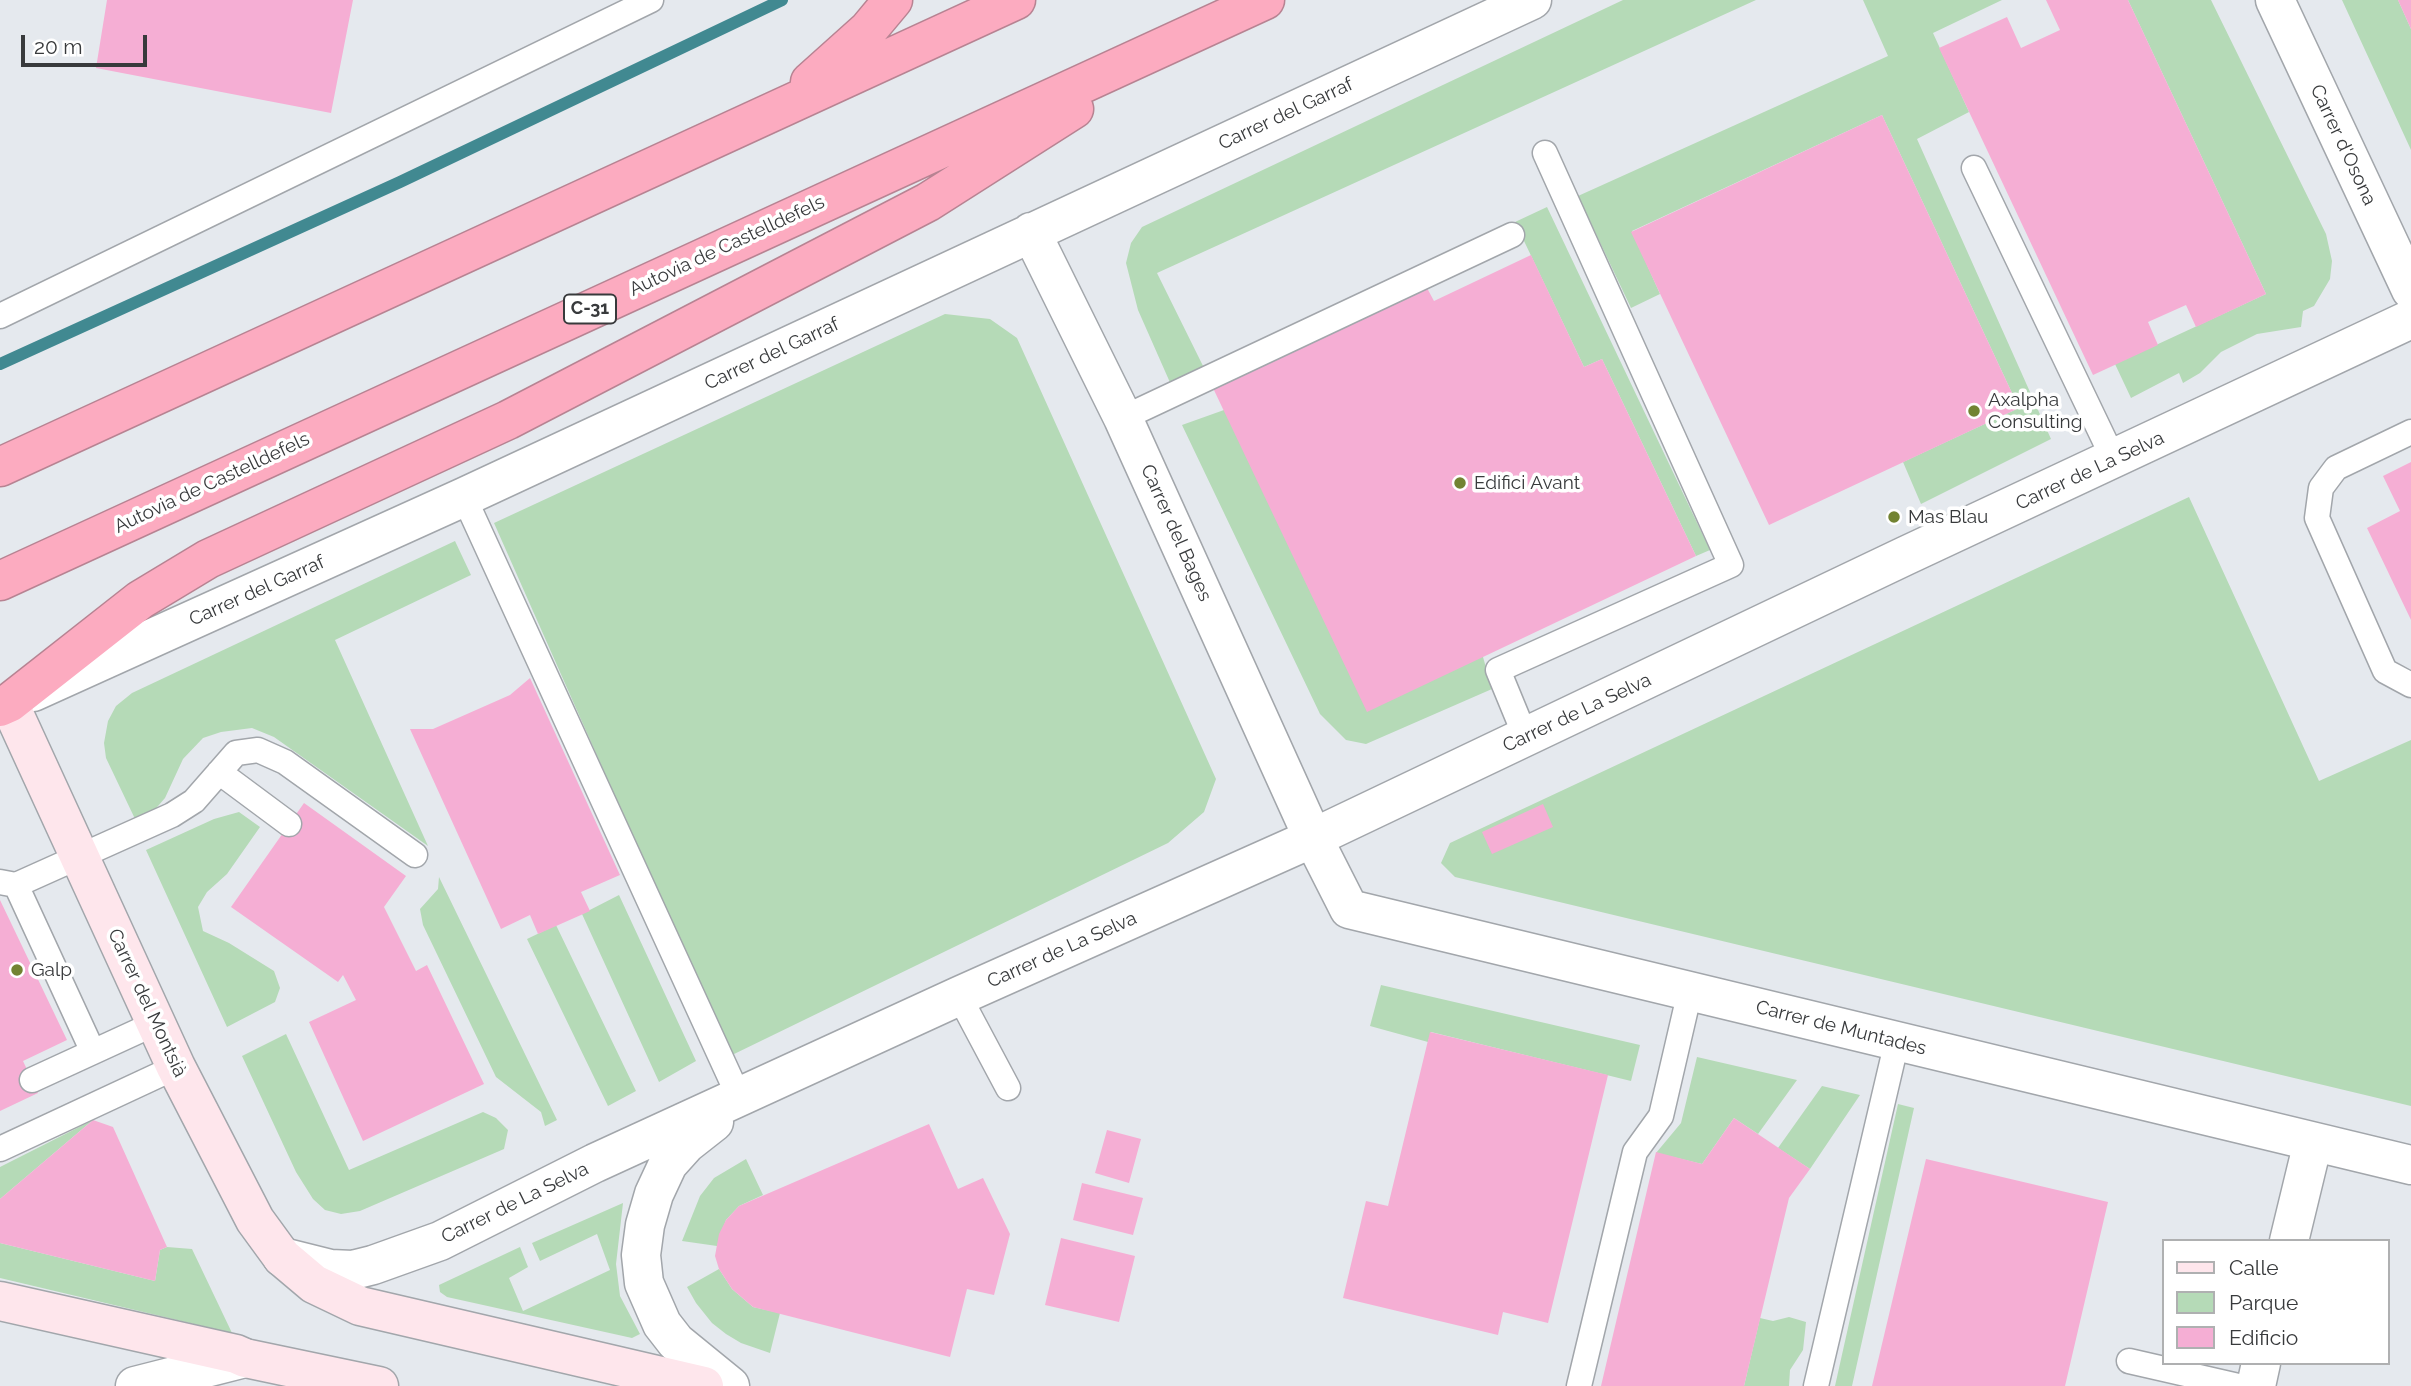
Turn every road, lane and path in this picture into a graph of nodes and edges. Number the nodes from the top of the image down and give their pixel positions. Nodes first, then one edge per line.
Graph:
1 (651, 0) edge
2 (893, 0) edge
3 (1016, 0) edge
4 (1265, 0) edge
5 (1532, 0) edge
6 (2275, 0) edge
7 (1181, 40) junction
8 (773, 113) junction
9 (1545, 153) dead end
10 (1974, 168) dead end
11 (1031, 232) junction
12 (1512, 235) dead end
13 (2411, 290) edge
14 (0, 316) edge
15 (2411, 319) edge
16 (1123, 418) junction
17 (2411, 432) edge
18 (2114, 460) junction
19 (0, 467) edge
20 (464, 498) junction
21 (0, 581) edge
22 (2411, 685) edge
23 (5, 705) edge
24 (1526, 738) junction
25 (219, 772) junction
26 (289, 824) dead end
27 (1313, 838) junction
28 (79, 855) junction
29 (415, 855) dead end
30 (8, 884) edge
31 (1690, 991) junction
32 (958, 996) junction
33 (156, 1023) junction
34 (1897, 1041) junction
35 (93, 1052) junction
36 (176, 1067) junction
37 (32, 1080) dead end
38 (1008, 1088) dead end
39 (739, 1097) junction
40 (2312, 1142) junction
41 (0, 1149) edge
42 (2411, 1165) edge
43 (2289, 1239) edge
44 (282, 1257) junction
45 (0, 1301) edge
46 (244, 1358) junction
47 (2129, 1360) dead end
48 (2261, 1365) edge
49 (135, 1386) edge
50 (379, 1386) edge
51 (704, 1386) edge
52 (730, 1386) edge
53 (1579, 1386) edge
54 (1815, 1386) edge
55 (2238, 1386) edge
56 (2256, 1386) edge

1 - 14 lane
2 - 8 highway
3 - 8 highway
4 - 7 highway, Autovia de Castelldefels / C-31
5 - 11 street, Carrer del Garraf
6 - 13 street, Carrer d'Osona
7 - 21 highway, Autovia de Castelldefels / C-31
7 - 23 highway
8 - 19 highway
9 - 24 lane
10 - 18 lane
11 - 16 street, Carrer del Bages
11 - 20 street, Carrer del Garraf
12 - 16 lane
15 - 18 street, Carrer de La Selva
16 - 27 street, Carrer del Bages
17 - 22 lane
18 - 24 street, Carrer de La Selva
20 - 23 street, Carrer del Garraf
20 - 39 lane
23 - 28 main road, Carrer del Montsià
24 - 27 street, Carrer de La Selva
25 - 26 lane
25 - 28 lane
25 - 29 lane
27 - 31 street, Carrer de Muntades
27 - 32 street, Carrer de La Selva
28 - 30 lane
28 - 33 main road, Carrer del Montsià
30 - 35 lane
31 - 34 street, Carrer de Muntades
31 - 53 lane
32 - 38 lane
32 - 39 street, Carrer de La Selva
33 - 35 lane
33 - 36 main road, Carrer del Montsià
34 - 40 street, Carrer de Muntades
34 - 54 lane
35 - 37 lane
36 - 41 lane
36 - 44 main road, Carrer del Montsià
39 - 44 street, Carrer de La Selva
39 - 52 street, Carrer de La Selva
40 - 42 street, Carrer de Muntades
40 - 43 street
44 - 51 main road, Carrer del Montsià
45 - 46 main road
46 - 49 street
46 - 50 main road
47 - 55 lane
48 - 56 street

